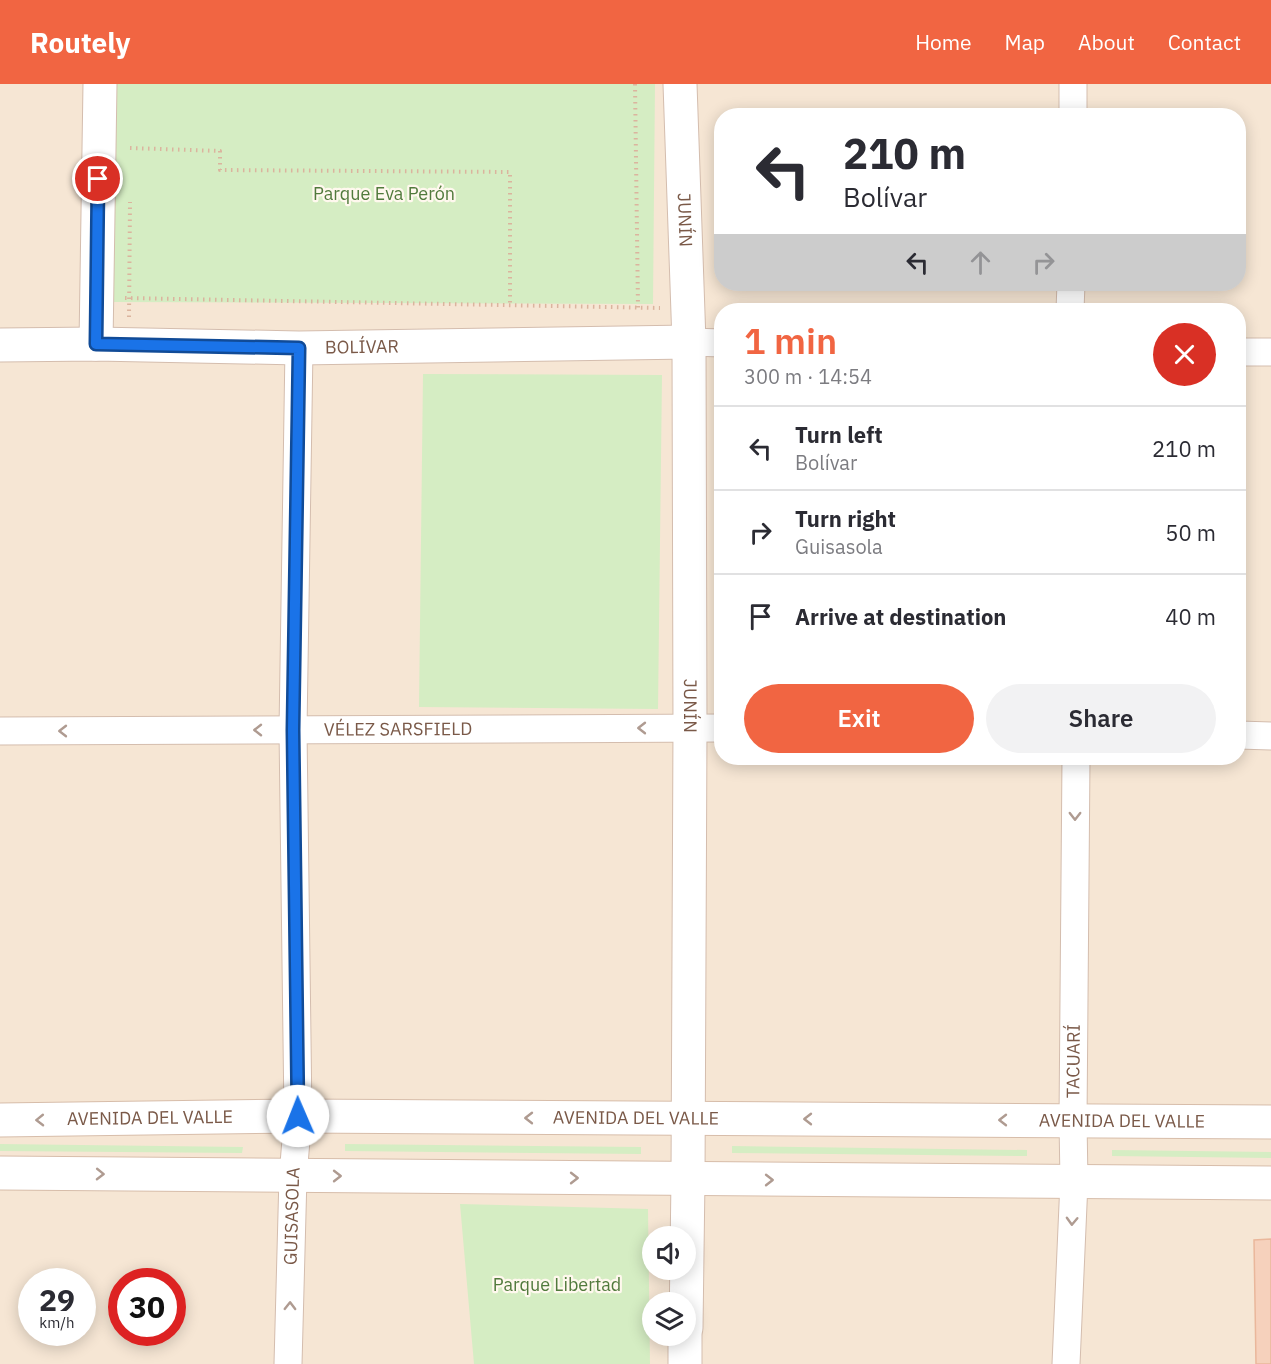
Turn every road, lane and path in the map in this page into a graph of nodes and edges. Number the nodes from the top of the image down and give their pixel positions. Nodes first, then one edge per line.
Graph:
1 (100, 84) edge
2 (635, 84) edge
3 (680, 84) edge
4 (1073, 84) edge
5 (1073, 108) edge
6 (130, 137) dead end
7 (130, 194) dead end
8 (97, 298) junction
9 (129, 298) junction
10 (510, 306) junction
11 (638, 308) junction
12 (688, 309) junction
13 (689, 342) junction
14 (638, 343) junction
15 (714, 343) edge
16 (96, 344) junction
17 (0, 345) edge
18 (128, 345) junction
19 (299, 348) junction
20 (1246, 352) edge
21 (1271, 352) edge
22 (706, 728) edge
23 (293, 730) junction
24 (0, 731) edge
25 (1246, 735) edge
26 (1271, 736) edge
27 (1076, 765) edge
28 (298, 1116) junction
29 (688, 1119) junction
30 (0, 1120) edge
31 (1073, 1120) junction
32 (1271, 1122) edge
33 (0, 1173) edge
34 (293, 1176) junction
35 (688, 1179) junction
36 (1074, 1182) junction
37 (1271, 1183) edge
38 (686, 1292) edge
39 (685, 1346) edge
40 (288, 1364) edge
41 (685, 1364) edge
42 (1066, 1364) edge

1 - 8 main road
2 - 11 path
3 - 12 main road, JUNÍN
4 - 5 street
6 - 10 path
7 - 9 path
8 - 9 path
8 - 16 main road
9 - 10 path
9 - 18 path
10 - 11 path
11 - 12 path
11 - 14 path
12 - 13 main road, JUNÍN
13 - 14 main road, BOLÍVAR
13 - 15 street, BOLÍVAR
13 - 22 main road, JUNÍN
14 - 19 main road, BOLÍVAR
16 - 17 main road, BOLÍVAR
16 - 18 main road, BOLÍVAR
18 - 19 main road, BOLÍVAR
19 - 23 street, GUISASOLA
20 - 21 street
22 -> 23 street, VÉLEZ SARSFIELD
22 - 29 main road, JUNÍN
23 -> 24 street, VÉLEZ SARSFIELD
23 - 28 street, GUISASOLA
25 - 26 street
27 -> 31 street, TACUARÍ
29 -> 28 main road, AVENIDA DEL VALLE
28 -> 30 main road, AVENIDA DEL VALLE
28 - 34 street, GUISASOLA
31 -> 29 main road, AVENIDA DEL VALLE
29 - 35 main road, JUNÍN
31 - 32 main road, AVENIDA DEL VALLE
31 - 36 street, TACUARÍ
33 -> 34 main road
34 -> 35 main road
40 -> 34 street, GUISASOLA
35 -> 36 main road
35 - 38 main road, JUNÍN
36 - 37 main road
36 -> 42 street, TACUARÍ
39 - 41 main road

